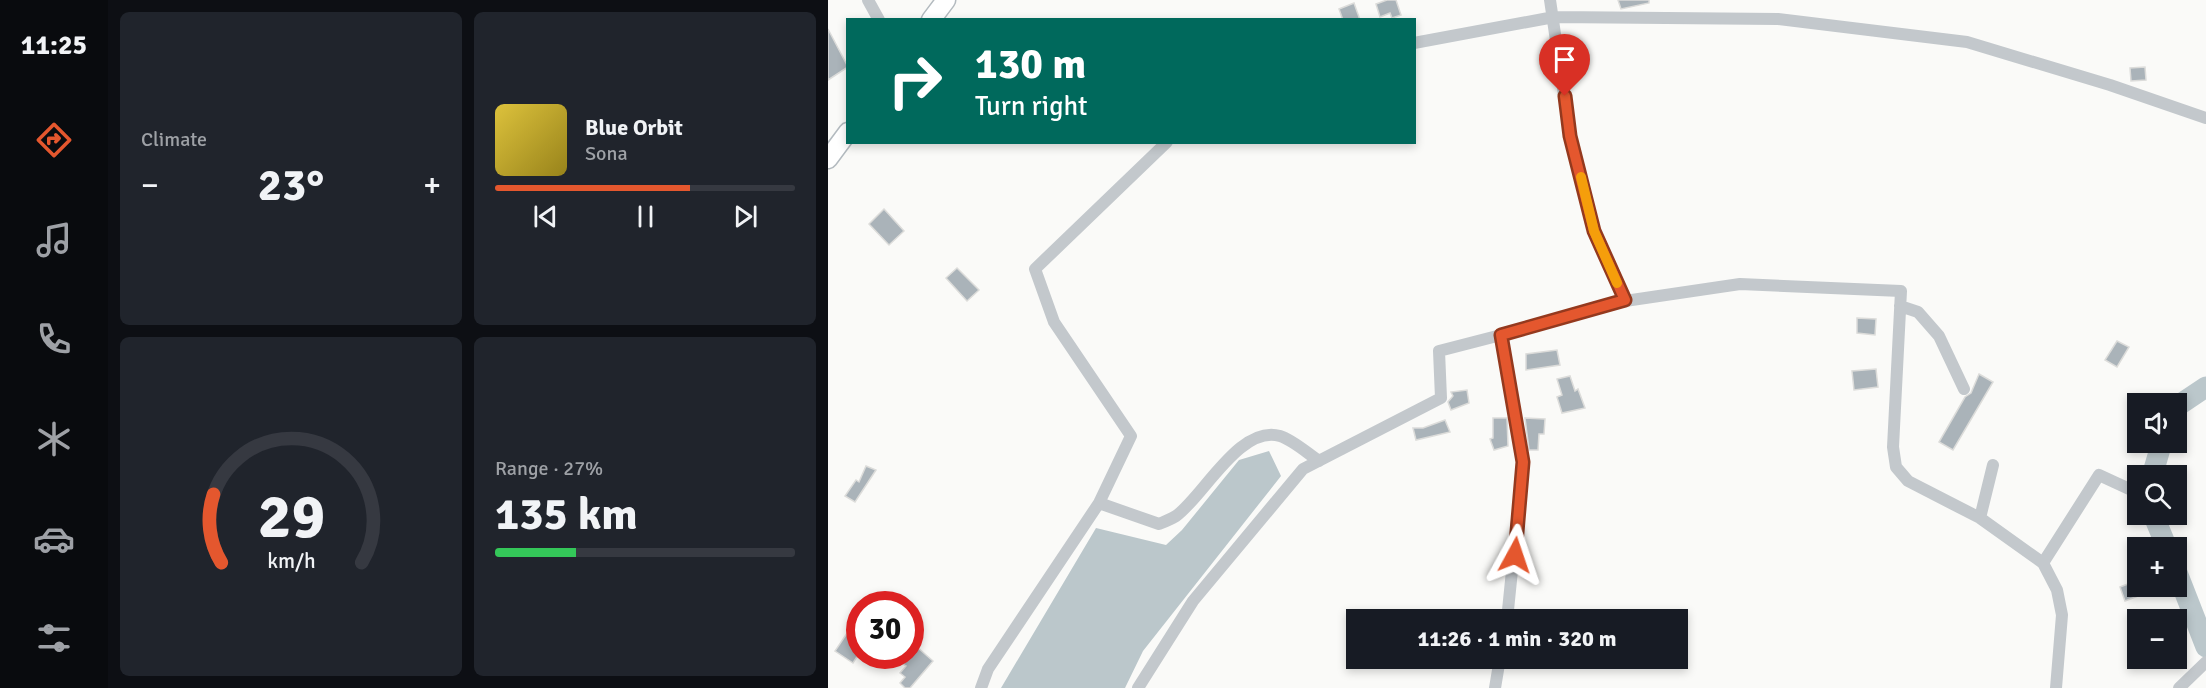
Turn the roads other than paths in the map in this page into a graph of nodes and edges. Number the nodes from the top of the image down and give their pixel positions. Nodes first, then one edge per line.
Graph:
1 (868, 0) edge
2 (946, 0) edge
3 (1550, 0) edge
4 (1554, 17) junction
5 (878, 18) edge
6 (932, 18) edge
7 (1416, 44) edge
8 (2206, 118) edge
9 (846, 135) edge
10 (1165, 144) edge
11 (828, 159) edge
12 (1625, 300) junction
13 (1900, 306) junction
14 (1501, 335) junction
15 (1964, 388) dead end
16 (1319, 461) junction
17 (1993, 465) dead end
18 (2127, 488) edge
19 (1099, 503) junction
20 (1980, 518) junction
21 (2043, 563) junction
22 (1508, 609) edge
23 (2206, 662) edge
24 (1498, 669) edge
25 (981, 688) edge
26 (1138, 688) edge
27 (1495, 688) edge
28 (2056, 688) edge
29 (2179, 688) edge

1 - 5 street
2 - 6 street
3 - 4 street
4 - 7 street
4 - 8 street
4 - 12 street
9 - 11 street
10 - 19 street
12 - 13 street
12 - 14 street
13 - 15 street
13 - 20 street
14 - 16 street
14 - 22 street
16 - 19 street
16 - 26 street
17 - 20 street
18 - 21 street
19 - 25 street
20 - 21 street
21 - 28 street
23 - 29 street
24 - 27 street

